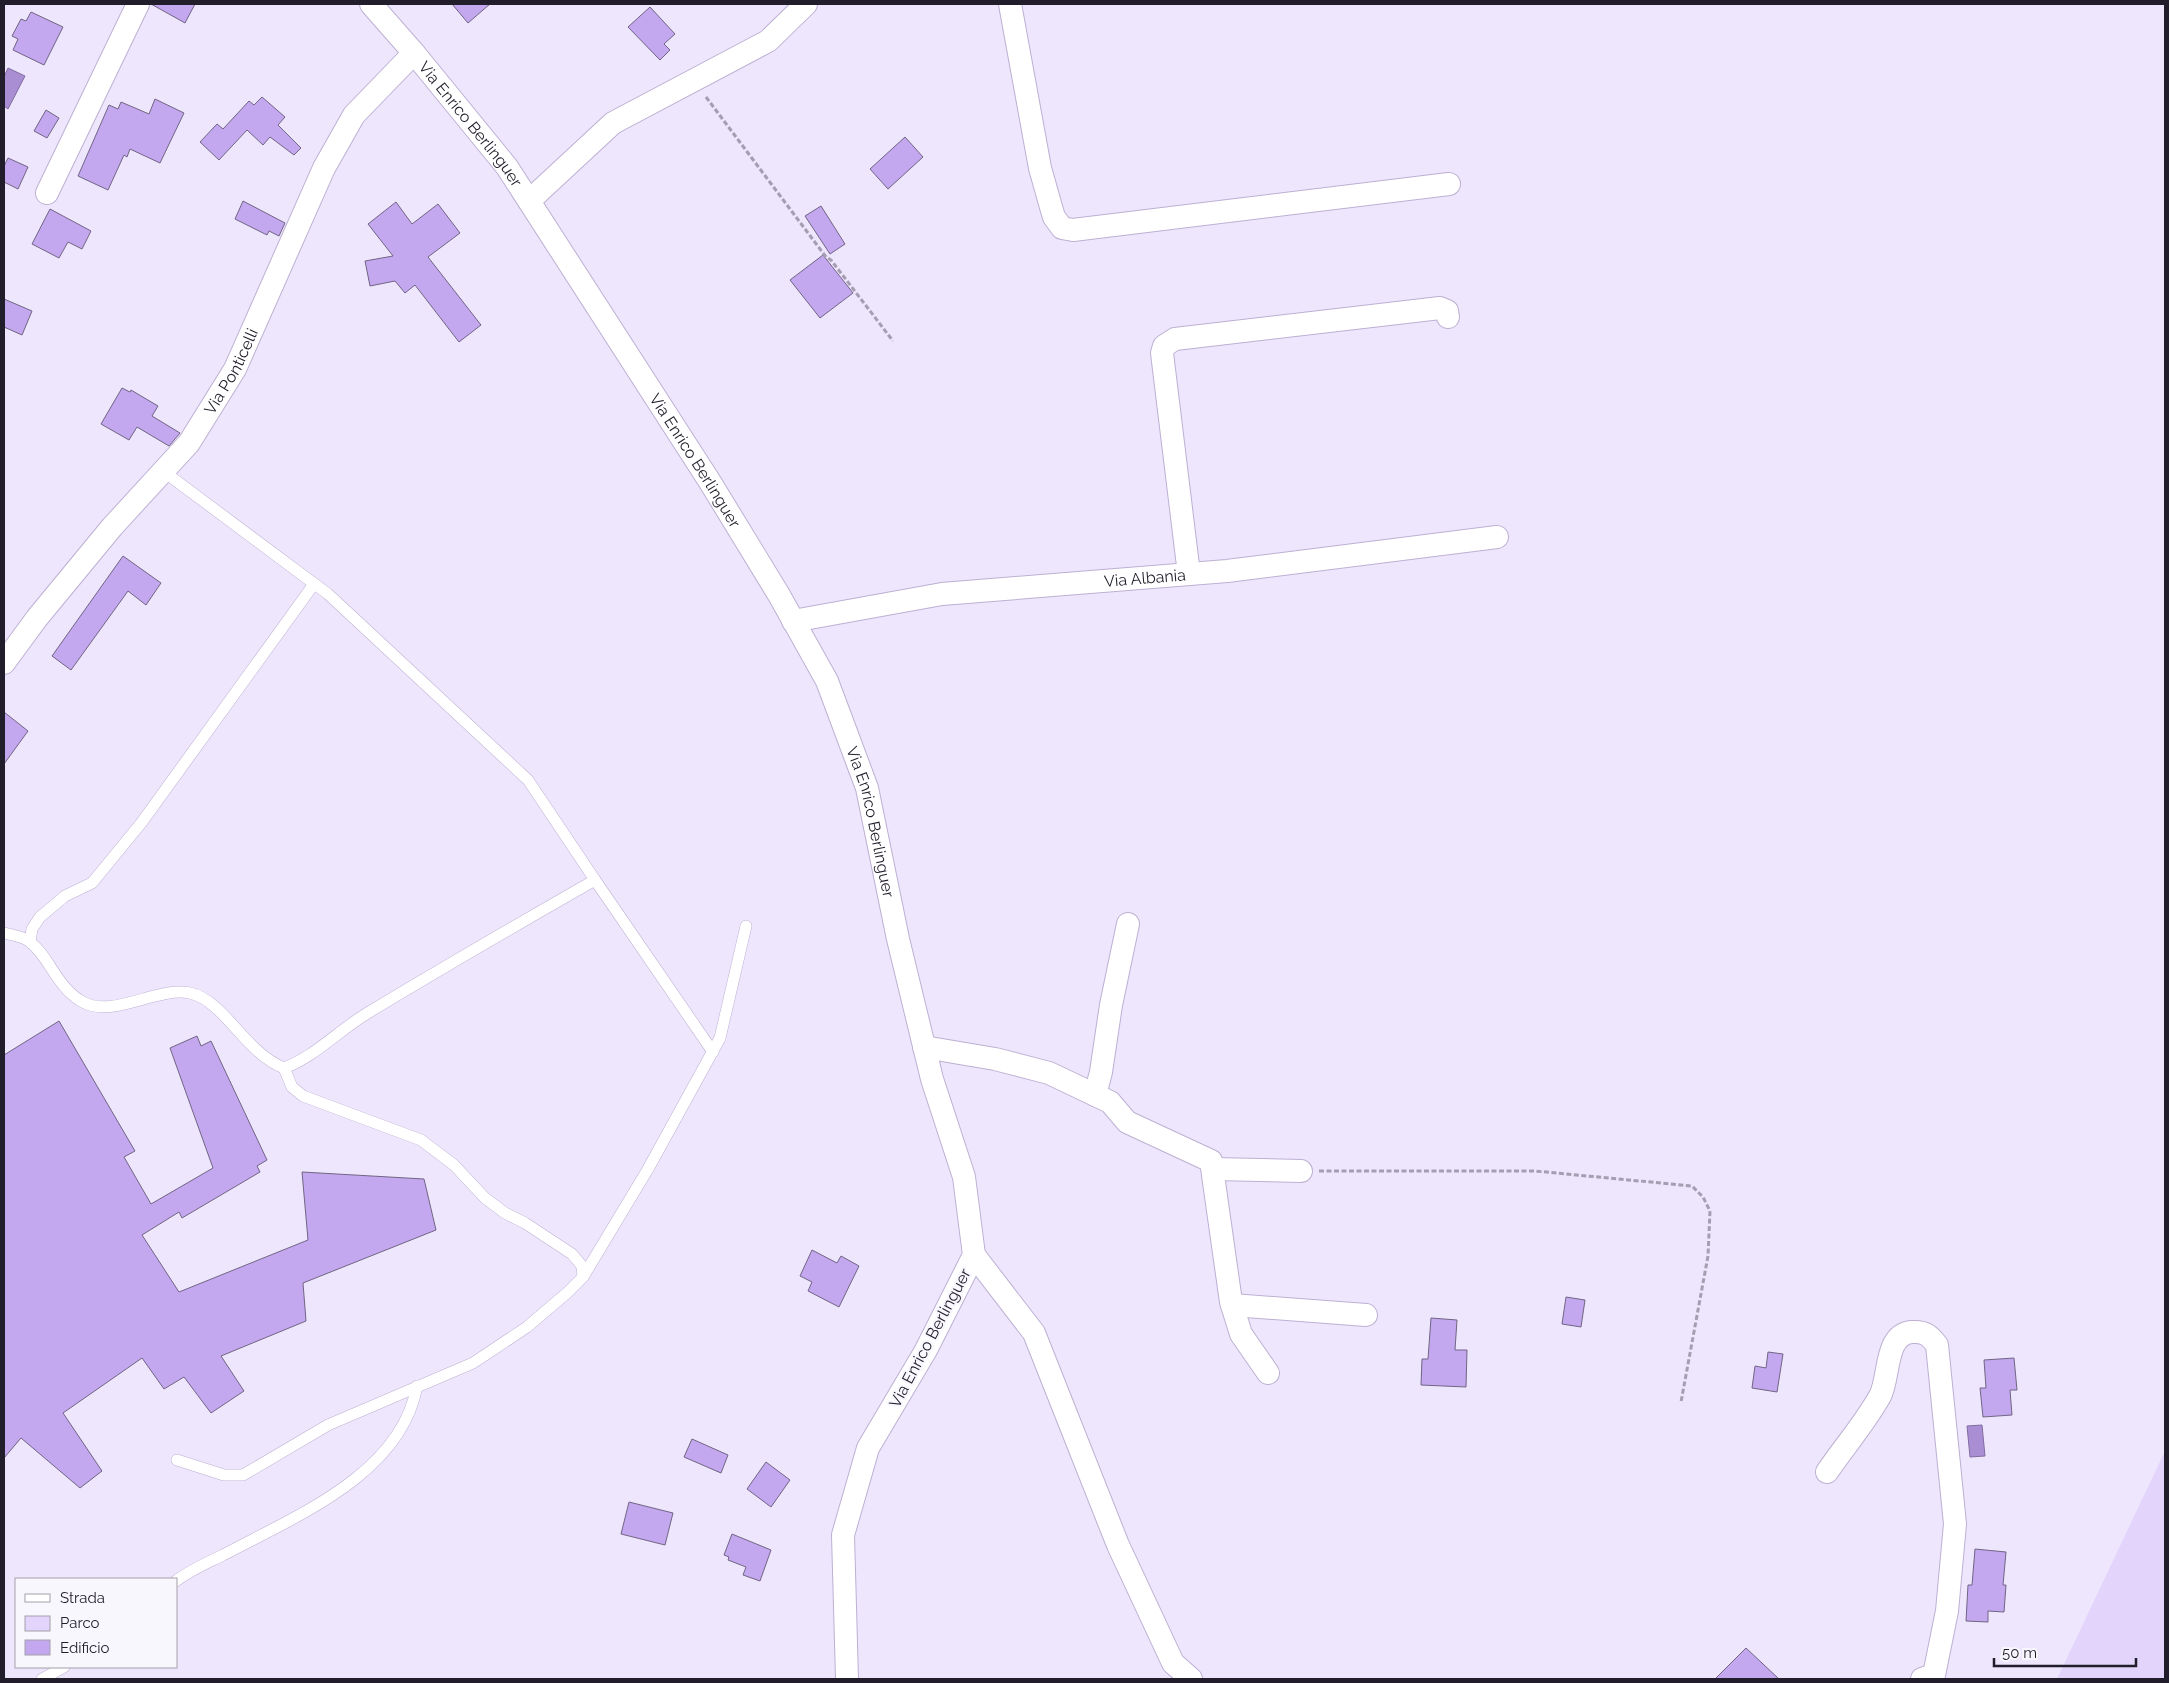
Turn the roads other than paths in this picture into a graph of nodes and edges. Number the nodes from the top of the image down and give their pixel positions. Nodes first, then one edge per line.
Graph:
1 (138, 4) edge
2 (371, 4) edge
3 (806, 4) edge
4 (1010, 4) edge
5 (414, 53) junction
6 (1449, 184) dead end
7 (47, 193) dead end
8 (529, 201) junction
9 (1448, 317) dead end
10 (163, 471) junction
11 (1497, 537) dead end
12 (1190, 574) junction
13 (314, 584) junction
14 (793, 621) junction
15 (4, 663) edge
16 (595, 880) junction
17 (1128, 924) dead end
18 (746, 926) dead end
19 (4, 933) edge
20 (30, 942) junction
21 (924, 1047) junction
22 (713, 1052) junction
23 (284, 1068) junction
24 (1095, 1095) junction
25 (1213, 1170) junction
26 (1301, 1171) road end
27 (974, 1255) junction
28 (583, 1277) junction
29 (1232, 1306) junction
30 (1366, 1316) dead end
31 (1268, 1373) dead end
32 (417, 1386) junction
33 (177, 1460) dead end
34 (1827, 1472) dead end
35 (178, 1580) edge
36 (62, 1668) edge
37 (42, 1679) edge
38 (847, 1679) edge
39 (1191, 1679) edge
40 (1922, 1679) edge

1 - 7 street
2 - 5 street, Via Enrico Berlinguer
3 - 8 street
4 - 6 street
5 - 8 street, Via Enrico Berlinguer
5 - 10 street, Via Ponticelli
8 - 14 street, Via Enrico Berlinguer
9 - 12 street
10 - 13 lane
10 - 15 street, Via Ponticelli
11 - 12 street, Via Albania
12 - 14 street, Via Albania
13 - 16 lane
13 - 20 lane
14 - 21 street, Via Enrico Berlinguer
16 - 22 lane
16 - 23 lane
17 - 24 street
18 - 22 lane
19 - 20 lane
20 - 23 lane
21 - 24 street
21 - 27 street, Via Enrico Berlinguer
22 - 28 lane
23 - 28 lane
24 - 25 street
25 - 26 street
25 - 29 street
27 - 38 street, Via Enrico Berlinguer
27 - 39 street
28 - 32 lane
29 - 30 street
29 - 31 street
32 - 33 lane
32 - 35 lane
34 - 40 street
36 - 37 lane

